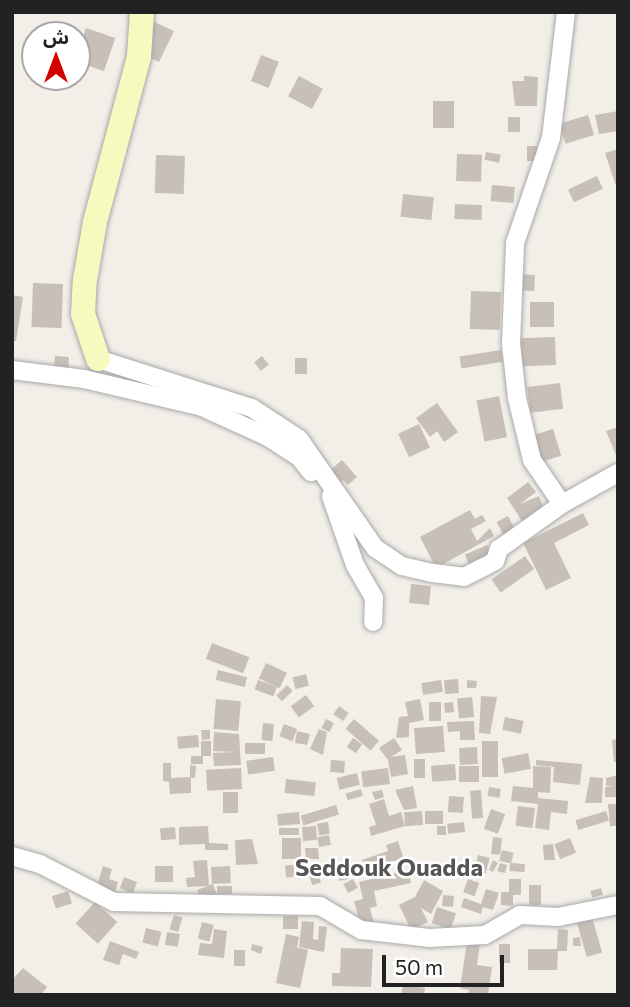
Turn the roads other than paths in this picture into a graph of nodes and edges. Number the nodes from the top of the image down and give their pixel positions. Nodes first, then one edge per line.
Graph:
1 (142, 12) edge
2 (566, 12) edge
3 (98, 359) joint
4 (12, 370) edge
5 (618, 473) edge
6 (562, 504) junction
7 (373, 622) dead end
8 (12, 856) edge
9 (618, 905) edge

1 - 3 street
2 - 6 street
3 - 6 street
4 - 7 street
5 - 6 street
8 - 9 street

